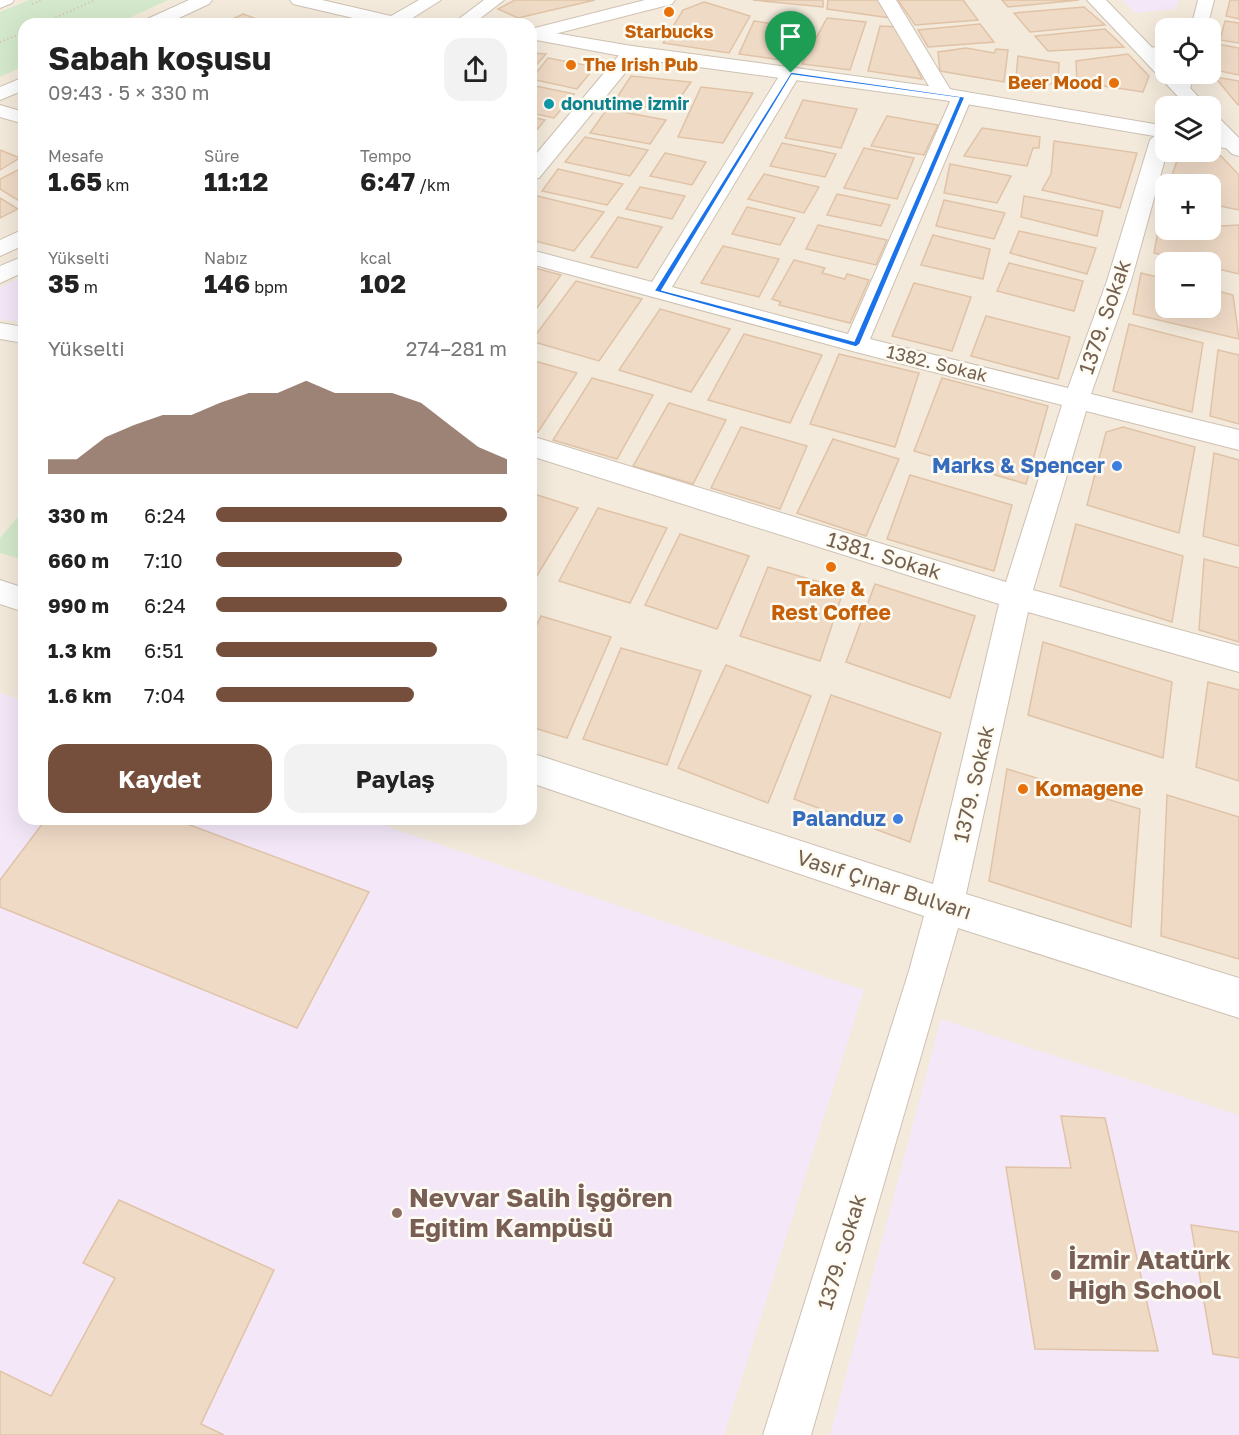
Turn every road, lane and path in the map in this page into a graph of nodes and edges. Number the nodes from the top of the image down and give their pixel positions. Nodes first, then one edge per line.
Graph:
1 (6, 0) edge
2 (95, 0) edge
3 (203, 0) edge
4 (299, 0) edge
5 (432, 0) edge
6 (495, 0) edge
7 (643, 0) edge
8 (666, 0) edge
9 (887, 0) edge
10 (1096, 0) edge
11 (1206, 0) edge
12 (0, 3) edge
13 (54, 18) edge
14 (164, 18) edge
15 (376, 18) edge
16 (405, 18) edge
17 (470, 18) edge
18 (1202, 18) edge
19 (537, 31) edge
20 (537, 31) edge
21 (537, 33) edge
22 (18, 34) edge
23 (0, 42) edge
24 (1155, 50) edge
25 (632, 52) junction
26 (1144, 52) junction
27 (1155, 60) edge
28 (791, 73) junction
29 (18, 86) edge
30 (0, 94) edge
31 (952, 95) junction
32 (0, 111) edge
33 (18, 116) edge
34 (1221, 131) edge
35 (1155, 132) edge
36 (1221, 142) edge
37 (1237, 146) edge
38 (1155, 157) edge
39 (537, 166) edge
40 (18, 239) edge
41 (0, 249) edge
42 (537, 259) edge
43 (18, 266) edge
44 (0, 276) edge
45 (658, 291) junction
46 (0, 331) edge
47 (18, 334) edge
48 (856, 344) junction
49 (1077, 399) junction
50 (1239, 440) edge
51 (537, 448) edge
52 (0, 592) edge
53 (1016, 597) junction
54 (18, 598) edge
55 (1239, 659) edge
56 (537, 770) edge
57 (946, 906) junction
58 (1239, 998) edge
59 (787, 1435) edge

1 - 12 street
2 - 13 path
3 - 14 street
4 - 15 street
5 - 16 street
6 - 17 street
7 - 19 street
8 - 20 street
9 - 31 street
10 - 26 street
11 - 18 street
21 - 25 street
22 - 23 path
24 - 26 lane
25 - 28 street
25 - 39 street
26 - 27 street
28 - 31 street
28 - 45 street
29 - 30 street
31 - 35 street
31 - 48 street
32 - 33 street
34 - 37 street
36 - 37 street
38 - 49 street, 1379. Sokak
40 - 41 street
42 - 45 street, 1382. Sokak
43 - 44 street
45 - 48 street, 1382. Sokak
46 - 47 street
48 - 49 street, 1382. Sokak
49 - 50 street, 1382. Sokak
49 - 53 street, 1379. Sokak
51 - 53 street, 1381. Sokak
52 - 54 street
53 - 55 street, 1381. Sokak
53 - 57 street, 1379. Sokak
56 - 57 street, Vasıf Çınar Bulvarı
57 - 58 street, Vasıf Çınar Bulvarı
57 - 59 street, 1379. Sokak

